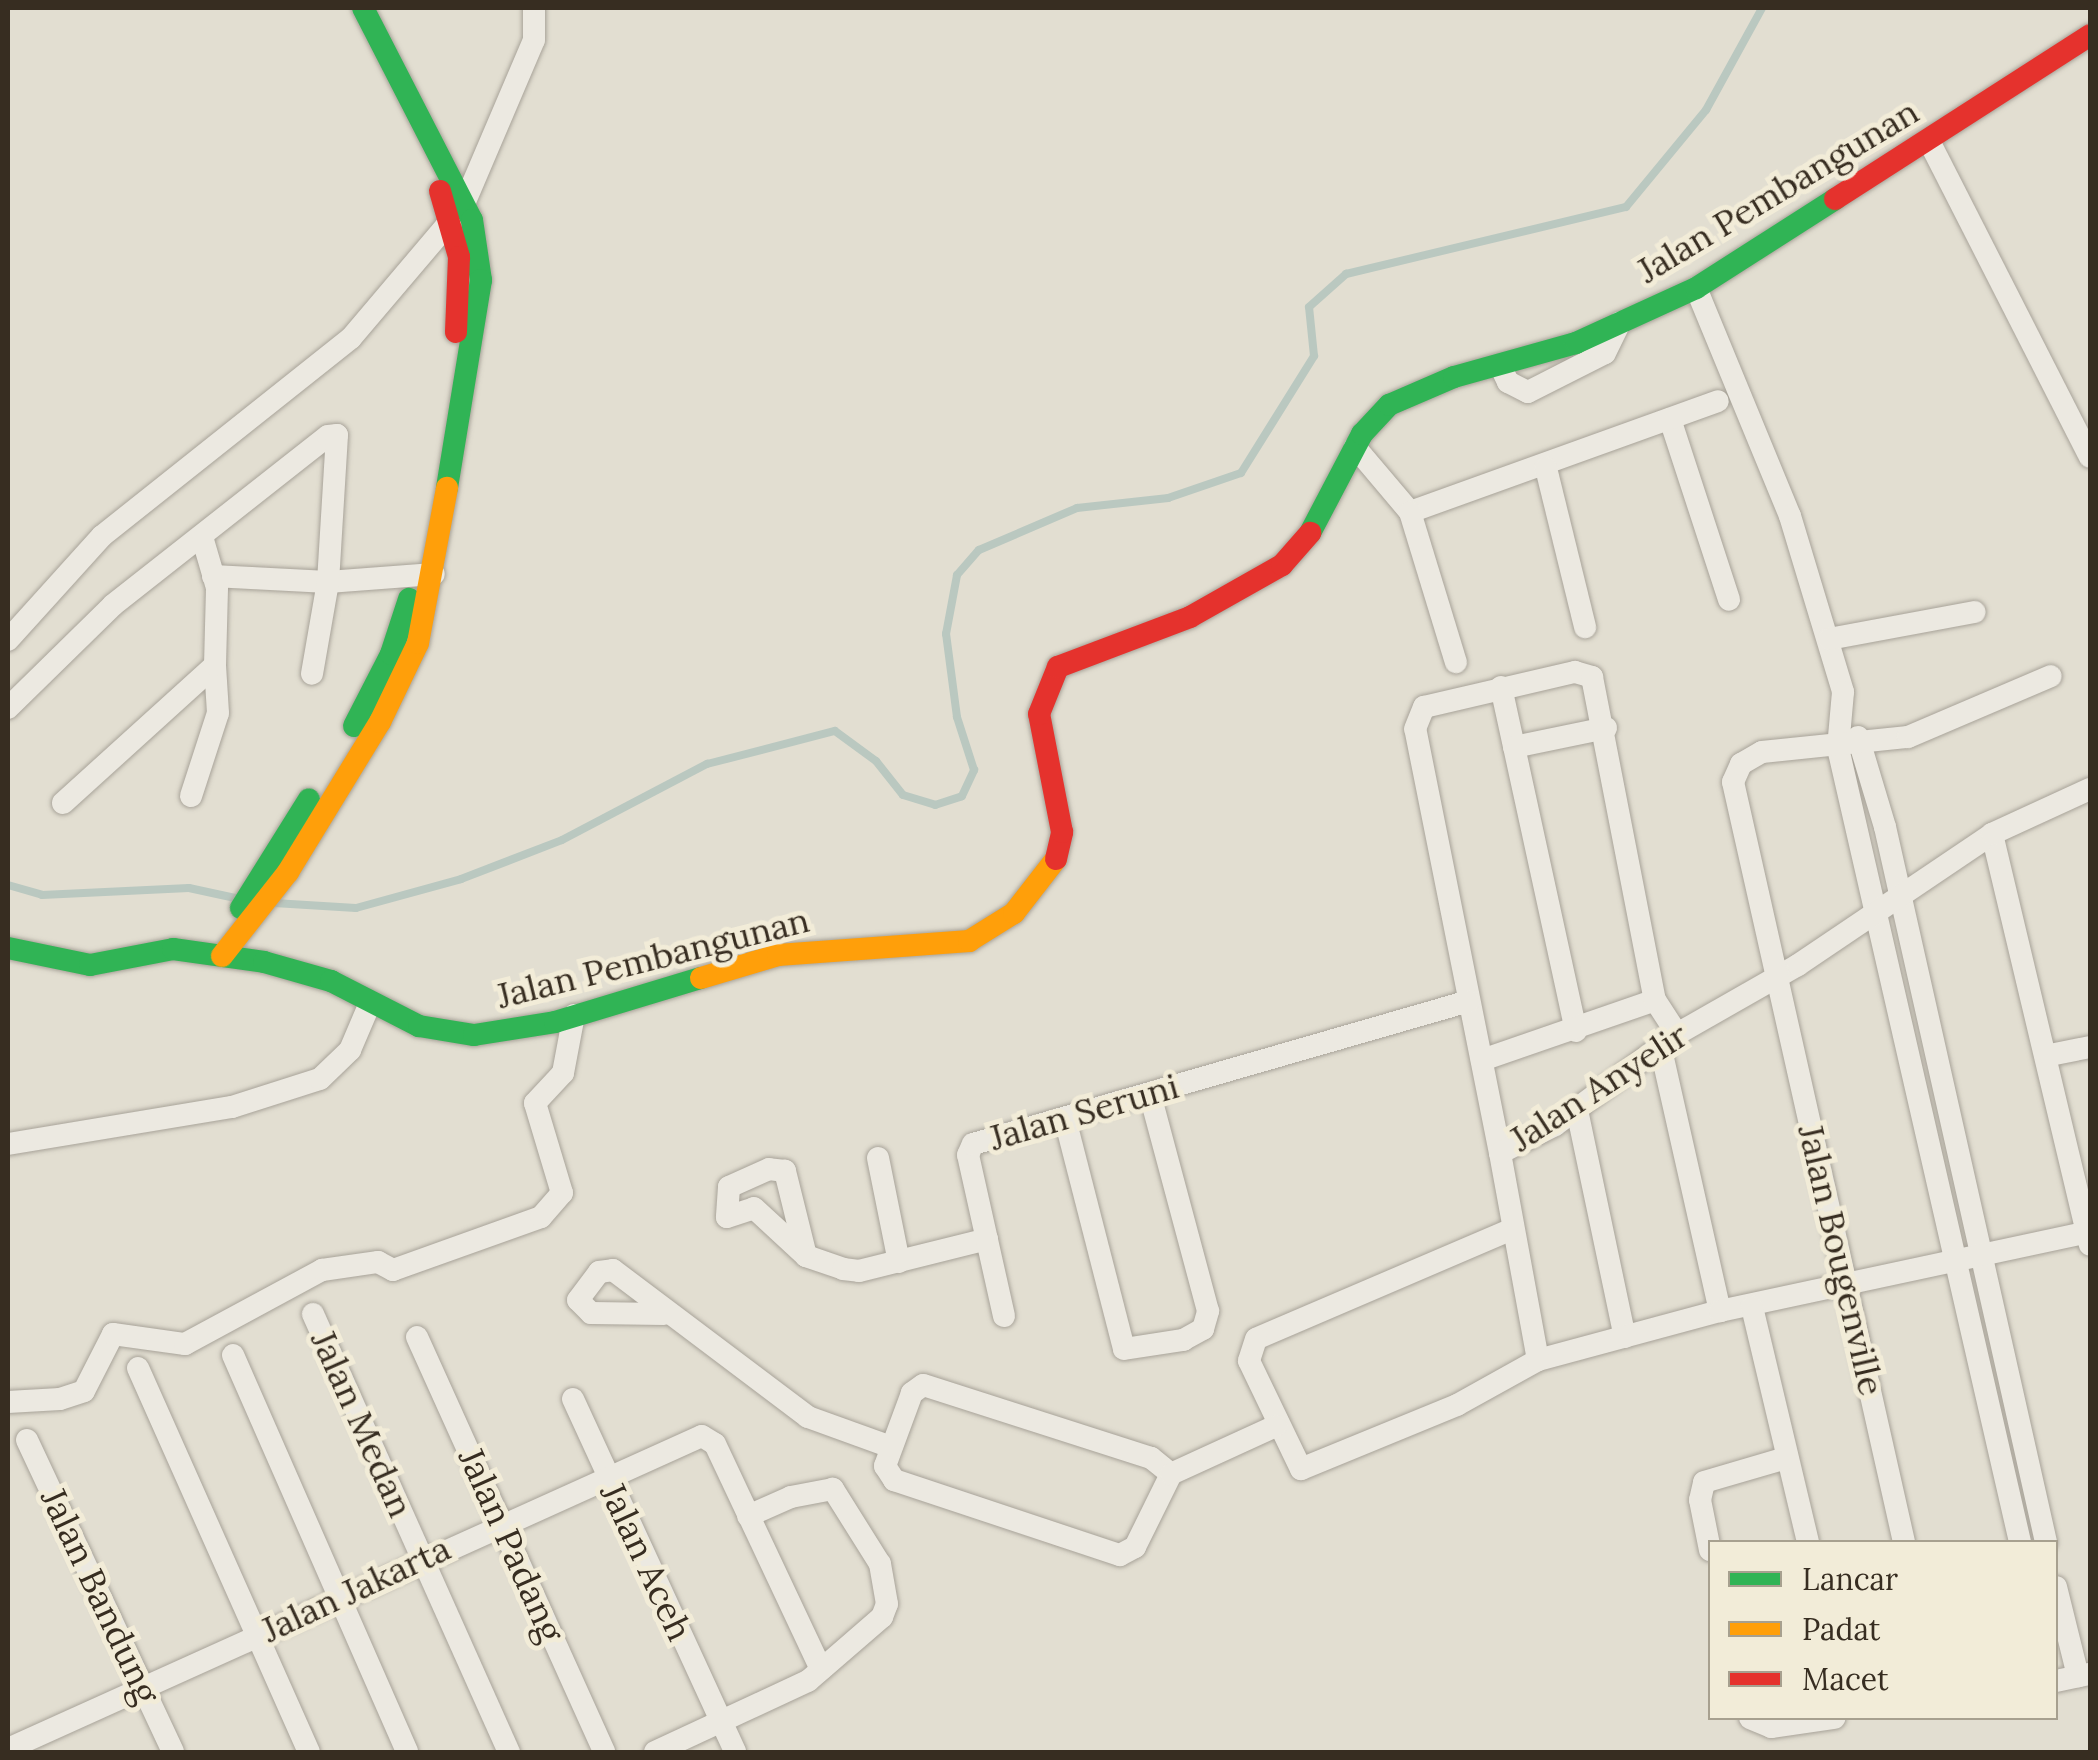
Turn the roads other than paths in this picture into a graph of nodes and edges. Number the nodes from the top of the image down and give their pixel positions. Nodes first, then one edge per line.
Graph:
1 (342, 8) edge
2 (363, 8) edge
3 (534, 8) edge
4 (2090, 36) edge
5 (1930, 143) junction
6 (458, 212) junction
7 (1696, 288) junction
8 (1620, 322) junction
9 (1500, 365) junction
10 (1718, 401) dead end
11 (1670, 419) junction
12 (1355, 447) junction
13 (2090, 457) edge
14 (1546, 468) junction
15 (1410, 512) junction
16 (203, 540) junction
17 (424, 574) junction
18 (213, 576) junction
19 (328, 582) junction
20 (1729, 600) dead end
21 (1975, 612) dead end
22 (1585, 626) dead end
23 (8, 640) edge
24 (1829, 640) junction
25 (1456, 662) dead end
26 (215, 665) junction
27 (312, 674) dead end
28 (2051, 676) dead end
29 (1501, 688) junction
30 (8, 708) edge
31 (1844, 718) junction
32 (1606, 728) junction
33 (1864, 746) junction
34 (1514, 747) junction
35 (1838, 748) junction
36 (2090, 789) edge
37 (192, 796) dead end
38 (63, 803) dead end
39 (1992, 834) junction
40 (1898, 892) junction
41 (1875, 908) junction
42 (8, 948) edge
43 (215, 955) junction
44 (1778, 977) junction
45 (1469, 1001) junction
46 (370, 1002) junction
47 (574, 1015) junction
48 (1665, 1022) junction
49 (1576, 1031) junction
50 (1929, 1032) junction
51 (1902, 1040) junction
52 (2090, 1046) edge
53 (2050, 1054) junction
54 (1482, 1060) junction
55 (1150, 1095) junction
56 (1577, 1110) junction
57 (1064, 1119) junction
58 (1951, 1134) junction
59 (1926, 1140) junction
60 (8, 1144) edge
61 (1498, 1146) junction
62 (878, 1158) dead end
63 (1510, 1230) junction
64 (2090, 1236) edge
65 (987, 1238) junction
66 (806, 1256) dead end
67 (1978, 1257) junction
68 (899, 1262) junction
69 (1955, 1263) junction
70 (1847, 1288) junction
71 (1752, 1307) junction
72 (1720, 1311) junction
73 (313, 1314) dead end
74 (664, 1314) dead end
75 (1004, 1316) dead end
76 (417, 1336) dead end
77 (1626, 1337) junction
78 (233, 1356) dead end
79 (1538, 1360) junction
80 (138, 1368) dead end
81 (573, 1399) dead end
82 (2012, 1401) junction
83 (8, 1402) edge
84 (1986, 1404) junction
85 (1276, 1426) junction
86 (27, 1440) dead end
87 (891, 1447) junction
88 (1786, 1458) junction
89 (1171, 1474) junction
90 (606, 1476) junction
91 (748, 1516) junction
92 (501, 1522) junction
93 (2043, 1532) edge
94 (2018, 1534) edge
95 (1708, 1540) edge
96 (1807, 1540) edge
97 (1904, 1540) edge
98 (422, 1560) junction
99 (337, 1597) junction
100 (2058, 1597) edge
101 (256, 1635) junction
102 (821, 1669) junction
103 (2075, 1677) edge
104 (142, 1685) junction
105 (1755, 1720) edge
106 (1818, 1720) edge
107 (720, 1723) junction
108 (8, 1749) edge
109 (173, 1752) edge
110 (309, 1752) edge
111 (408, 1752) edge
112 (509, 1752) edge
113 (604, 1752) edge
114 (655, 1752) edge
115 (736, 1752) edge

1 - 6 street
2 - 6 street
3 - 6 street
4 - 5 street, Jalan Pembangunan
5 - 7 street, Jalan Pembangunan
5 - 13 street
6 - 17 street
6 - 23 street
7 - 8 street, Jalan Pembangunan
7 - 24 street
8 - 9 street, Jalan Pembangunan
8 - 9 street
9 - 12 street, Jalan Pembangunan
10 - 11 street
11 - 14 street
11 - 20 street
12 - 15 street
12 - 47 street, Jalan Pembangunan
14 - 15 street
14 - 22 street
15 - 25 street
16 - 18 street
16 - 19 street
16 - 30 street
17 - 19 street
17 - 43 street
18 - 19 street
18 - 26 street
19 - 27 street
21 - 24 street
24 - 31 street
26 - 37 street
26 - 38 street
28 - 33 street
29 - 32 street
29 - 34 street
29 - 45 street
31 - 33 street
31 - 35 street
32 - 34 street
32 - 48 street
33 - 35 street
33 - 40 street
34 - 49 street
35 - 41 street
35 - 44 street, Jalan Bougenville
36 - 39 street, Jalan Anyelir
39 - 40 street, Jalan Anyelir
39 - 53 street
40 - 41 street, Jalan Anyelir
40 - 50 street
41 - 44 street, Jalan Anyelir
41 - 51 street
42 - 43 street, Jalan Pembangunan
43 - 46 street, Jalan Pembangunan
44 - 48 street, Jalan Anyelir
44 - 70 street, Jalan Bougenville
45 - 54 street
45 - 55 street, Jalan Seruni
46 - 47 street, Jalan Pembangunan
46 - 60 street
47 - 83 street
48 - 49 street
48 - 56 street, Jalan Anyelir
48 - 72 street
49 - 54 street
50 - 51 street
50 - 58 street
51 - 59 street
52 - 53 street
53 - 64 street
54 - 61 street
55 - 57 street, Jalan Seruni
55 - 57 street
56 - 61 street, Jalan Anyelir
56 - 77 street
57 - 65 street, Jalan Seruni
58 - 59 street
58 - 67 street
59 - 69 street
61 - 63 street, Jalan Anyelir
62 - 68 street
63 - 79 street, Jalan Anyelir
63 - 85 street
64 - 67 street
65 - 68 street
65 - 75 street
66 - 68 street
67 - 69 street
67 - 82 street
69 - 70 street
69 - 84 street
70 - 71 street
70 - 97 street, Jalan Bougenville
71 - 72 street
71 - 88 street
72 - 77 street
73 - 98 street, Jalan Medan
74 - 87 street
76 - 92 street, Jalan Padang
77 - 79 street
78 - 99 street
79 - 85 street
80 - 101 street
81 - 90 street, Jalan Aceh
82 - 84 street
82 - 93 street
84 - 94 street
85 - 89 street
86 - 104 street, Jalan Bandung
87 - 89 street
87 - 89 street
88 - 95 street
88 - 96 street
90 - 91 street, Jalan Jakarta
90 - 92 street, Jalan Jakarta
90 - 107 street, Jalan Aceh
91 - 102 street
91 - 102 street
92 - 98 street, Jalan Jakarta
92 - 113 street, Jalan Padang
93 - 94 street
98 - 99 street, Jalan Jakarta
98 - 112 street, Jalan Medan
99 - 101 street, Jalan Jakarta
99 - 111 street
100 - 103 street
101 - 104 street, Jalan Jakarta
101 - 110 street
102 - 107 street
104 - 108 street, Jalan Jakarta
104 - 109 street, Jalan Bandung
105 - 106 street
107 - 114 street
107 - 115 street, Jalan Aceh

